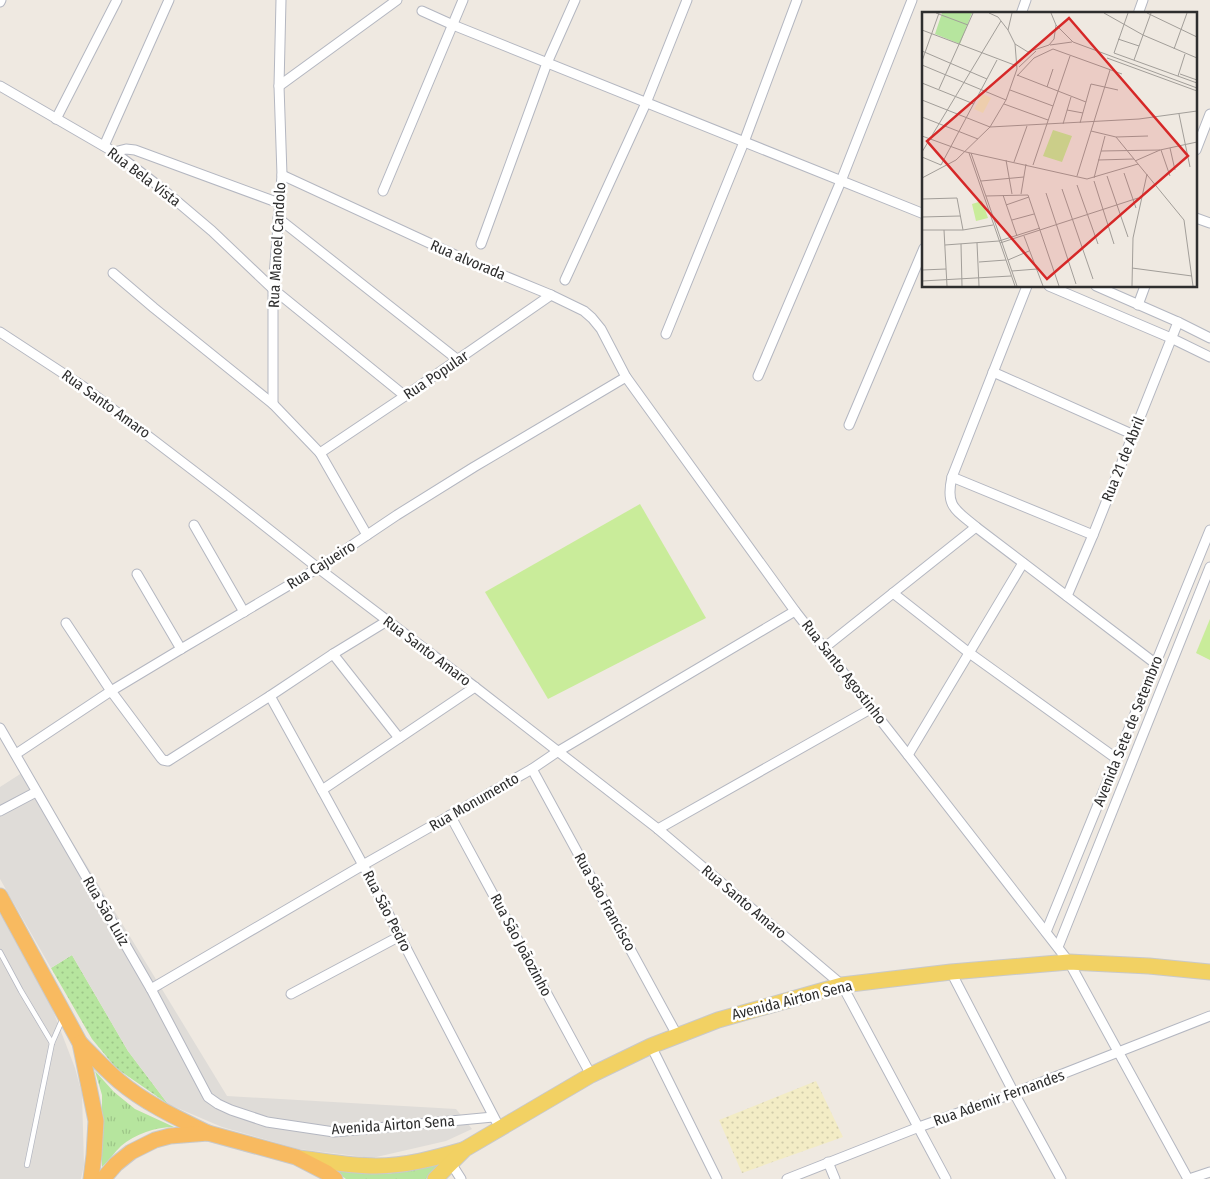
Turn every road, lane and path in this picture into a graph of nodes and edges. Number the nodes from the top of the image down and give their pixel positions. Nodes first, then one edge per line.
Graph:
1 (117, 0) edge
2 (169, 0) edge
3 (281, 0) edge
4 (397, 0) edge
5 (463, 0) edge
6 (575, 0) edge
7 (687, 0) edge
8 (797, 0) edge
9 (912, 0) edge
10 (1026, 0) edge
11 (1143, 0) edge
12 (422, 11) dead end
13 (1022, 12) edge
14 (1139, 12) edge
15 (453, 25) junction
16 (547, 63) junction
17 (0, 86) edge
18 (279, 86) junction
19 (646, 103) junction
20 (1210, 114) edge
21 (56, 119) junction
22 (744, 142) junction
23 (1198, 145) edge
24 (104, 146) junction
25 (114, 152) junction
26 (282, 175) junction
27 (841, 181) junction
28 (383, 191) dead end
29 (279, 203) junction
30 (922, 213) edge
31 (278, 218) junction
32 (1198, 219) edge
33 (1210, 223) edge
34 (481, 244) dead end
35 (922, 253) edge
36 (112, 273) dead end
37 (566, 280) dead end
38 (1026, 288) edge
39 (1053, 288) edge
40 (1100, 288) edge
41 (1144, 288) edge
42 (273, 289) junction
43 (552, 295) junction
44 (1138, 305) junction
45 (1178, 322) junction
46 (0, 332) edge
47 (666, 334) dead end
48 (1171, 338) junction
49 (1210, 338) edge
50 (1210, 357) edge
51 (458, 360) junction
52 (993, 372) junction
53 (626, 376) junction
54 (758, 376) dead end
55 (405, 396) junction
56 (273, 404) junction
57 (849, 425) dead end
58 (1134, 435) junction
59 (320, 453) junction
60 (952, 478) junction
61 (194, 525) dead end
62 (976, 527) junction
63 (1210, 530) edge
64 (368, 535) junction
65 (1093, 535) junction
66 (1022, 563) junction
67 (318, 568) junction
68 (1210, 568) edge
69 (137, 574) dead end
70 (893, 593) junction
71 (1067, 596) junction
72 (795, 611) junction
73 (244, 612) junction
74 (387, 621) junction
75 (66, 622) dead end
76 (824, 648) junction
77 (181, 649) junction
78 (968, 652) junction
79 (332, 654) junction
80 (1156, 664) junction
81 (475, 687) junction
82 (112, 691) junction
83 (270, 696) junction
84 (872, 708) junction
85 (0, 728) edge
86 (400, 738) junction
87 (557, 752) junction
88 (16, 754) junction
89 (908, 755) junction
90 (1117, 759) junction
91 (532, 769) junction
92 (322, 790) junction
93 (36, 792) junction
94 (0, 811) edge
95 (450, 815) junction
96 (658, 829) junction
97 (363, 865) junction
98 (0, 896) edge
99 (1046, 932) junction
100 (400, 936) junction
101 (1058, 947) junction
102 (0, 952) edge
103 (1069, 962) junction
104 (951, 972) junction
105 (1210, 972) edge
106 (842, 985) junction
107 (151, 989) junction
108 (291, 994) dead end
109 (64, 1014) junction
110 (1210, 1016) edge
111 (677, 1035) junction
112 (52, 1043) junction
113 (80, 1043) junction
114 (651, 1046) junction
115 (1119, 1052) junction
116 (591, 1075) junction
117 (1014, 1093) junction
118 (208, 1097) joint
119 (496, 1123) junction
120 (919, 1128) junction
121 (208, 1133) junction
122 (296, 1157) junction
123 (448, 1158) junction
124 (828, 1162) junction
125 (28, 1165) dead end
126 (1210, 1172) edge
127 (91, 1179) edge
128 (103, 1179) edge
129 (334, 1179) edge
130 (435, 1179) edge
131 (461, 1179) edge
132 (717, 1179) edge
133 (787, 1179) edge
134 (836, 1179) edge
135 (946, 1179) edge
136 (1061, 1179) edge
137 (1188, 1179) edge

1 - 21 street
2 - 24 street
3 - 18 street, Rua Manoel Candolo
4 - 18 street
5 - 15 street
6 - 16 street
7 - 19 street
8 - 22 street
9 - 27 street
10 - 13 street
11 - 14 street
12 - 15 street
15 - 16 street
15 - 28 street
16 - 19 street
16 - 34 street
17 - 21 street, Rua Bela Vista
18 - 26 street, Rua Manoel Candolo
19 - 22 street
19 - 37 street
20 - 23 street
21 - 24 street, Rua Bela Vista
22 - 27 street
22 - 47 street
24 - 25 street, Rua Bela Vista
25 - 29 street
25 - 42 street, Rua Bela Vista
26 - 29 street, Rua Manoel Candolo
26 - 43 street, Rua alvorada
27 - 30 street
27 - 54 street
29 - 31 street, Rua Manoel Candolo
31 - 42 street, Rua Manoel Candolo
31 - 51 street
32 - 33 street
35 - 57 street
36 - 56 street
38 - 52 street
39 - 48 street
40 - 44 street
41 - 44 street
42 - 55 street, Rua Bela Vista
42 - 56 street, Rua Manoel Candolo
43 - 51 street, Rua Popular
43 - 53 street, Rua alvorada
44 - 45 street
45 - 48 street, Rua 21 de Abril
45 - 49 street
46 - 67 street, Rua Santo Amaro
48 - 50 street
48 - 58 street, Rua 21 de Abril
51 - 55 street, Rua Popular
52 - 58 street
52 - 60 street
53 - 64 street, Rua Cajueiro
53 - 72 street, Rua Santo Agostinho
55 - 59 street, Rua Popular
56 - 59 street
58 - 65 street, Rua 21 de Abril
59 - 64 street
60 - 62 street
60 - 65 street
61 - 73 street
62 - 66 street
62 - 70 street
63 - 80 street, Avenida Sete de Setembro
64 - 67 street, Rua Cajueiro
65 - 71 street, Rua 21 de Abril
66 - 71 street
66 - 78 street
67 - 73 street, Rua Cajueiro
67 - 74 street, Rua Santo Amaro
68 - 101 street, Avenida Sete de Setembro
69 - 77 street
70 - 76 street
70 - 78 street
71 - 80 street
72 - 76 street, Rua Santo Agostinho
72 - 87 street, Rua Monumento
73 - 77 street, Rua Cajueiro
74 - 79 street
74 - 81 street, Rua Santo Amaro
75 - 82 street
76 - 84 street, Rua Santo Agostinho
77 - 82 street, Rua Cajueiro
78 - 89 street
78 - 90 street
79 - 83 street
79 - 86 street
80 - 90 street, Avenida Sete de Setembro
81 - 86 street
81 - 87 street, Rua Santo Amaro
82 - 83 street
82 - 88 street, Rua Cajueiro
83 - 92 street, Rua São Pedro
84 - 89 street, Rua Santo Agostinho
84 - 96 street
85 - 88 street, Rua São Luiz
86 - 92 street
87 - 91 street, Rua Monumento
87 - 96 street, Rua Santo Amaro
88 - 93 street, Rua São Luiz
89 - 99 street, Rua Santo Agostinho
90 - 99 street, Avenida Sete de Setembro
91 - 95 street, Rua Monumento
91 - 111 street, Rua São Francisco
92 - 97 street, Rua São Pedro
93 - 94 street
93 - 107 street, Rua São Luiz
95 - 97 street, Rua Monumento
95 - 116 street, Rua São Joãozinho
96 - 106 street, Rua Santo Amaro
97 - 100 street, Rua São Pedro
97 - 107 street, Rua Monumento
98 - 109 highway
99 - 101 street, Rua Santo Agostinho
100 - 108 street
100 - 119 street, Rua São Pedro
101 - 103 street, Rua Santo Agostinho
102 - 112 lane
103 - 104 main road, Avenida Airton Sena
103 - 105 main road, Avenida Airton Sena
103 - 115 street, Rua Santo Agostinho
104 - 106 main road, Avenida Airton Sena
104 - 117 street
106 - 111 main road, Avenida Airton Sena
106 - 120 street
107 - 118 street, Rua São Luiz
109 - 112 lane
109 - 113 highway
110 - 115 street, Rua Ademir Fernandes
111 - 114 main road, Avenida Airton Sena
112 - 125 lane
113 - 121 highway
113 - 127 highway
114 - 116 main road, Avenida Airton Sena
114 - 132 street
115 - 117 street, Rua Ademir Fernandes
115 - 137 street, Rua Santo Agostinho
116 - 119 main road, Avenida Airton Sena
117 - 120 street, Rua Ademir Fernandes
117 - 136 street
118 - 119 street, Avenida Airton Sena
119 - 123 main road, Avenida Airton Sena
120 - 124 street, Rua Ademir Fernandes
120 - 135 street
121 - 122 highway
121 - 128 highway
122 - 123 main road, Avenida Airton Sena
122 - 129 highway
123 - 130 main road, Avenida Airton Sena
123 - 131 street
124 - 133 street, Rua Ademir Fernandes
124 - 134 street
126 - 137 street

